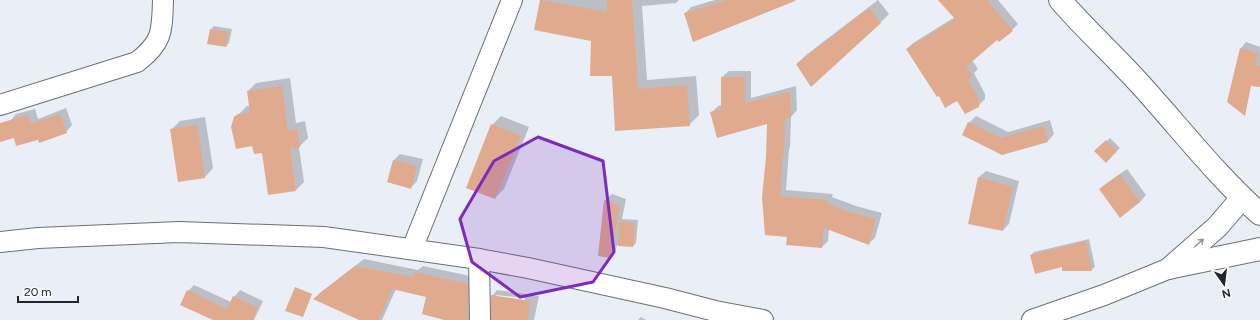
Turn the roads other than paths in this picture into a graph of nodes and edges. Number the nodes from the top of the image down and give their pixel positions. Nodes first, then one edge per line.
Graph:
1 (162, 0) edge
2 (512, 0) edge
3 (1060, 0) edge
4 (0, 104) edge
5 (1242, 198) junction
6 (1260, 214) edge
7 (0, 242) edge
8 (412, 249) junction
9 (1260, 249) edge
10 (479, 259) junction
11 (1170, 268) junction
12 (480, 320) edge
13 (763, 320) edge
14 (1032, 320) edge

1 - 4 street
2 - 8 street
3 - 5 main road
5 - 6 main road
11 -> 5 main road
7 - 8 street
8 - 10 street
9 - 11 main road
10 - 12 street
10 - 13 street
11 - 14 street

